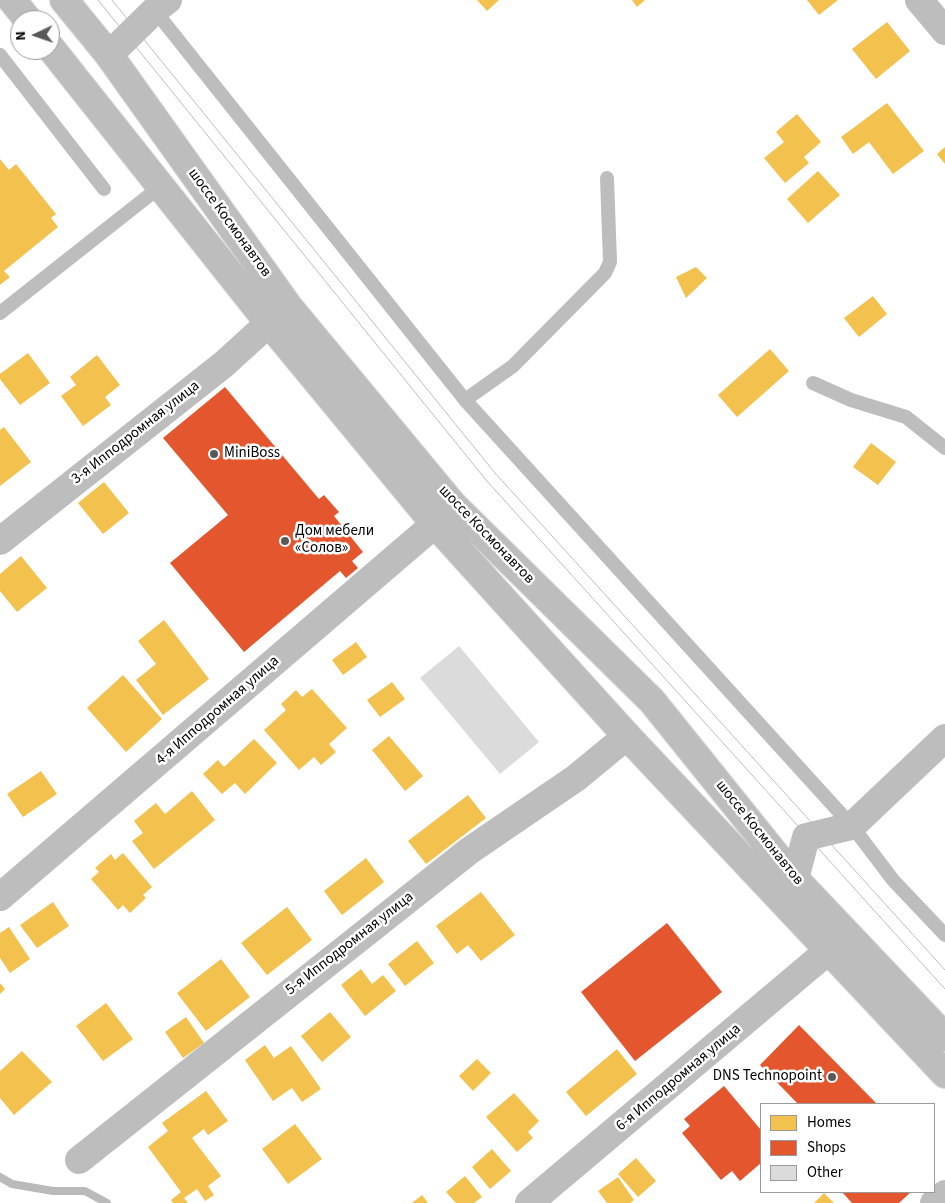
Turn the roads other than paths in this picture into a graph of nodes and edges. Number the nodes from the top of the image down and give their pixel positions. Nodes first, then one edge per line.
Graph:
1 (12, 0) edge
2 (64, 0) edge
3 (919, 0) edge
4 (156, 3) edge
5 (20, 10) edge
6 (945, 31) edge
7 (0, 55) edge
8 (109, 55) junction
9 (60, 60) edge
10 (607, 178) dead end
11 (161, 186) junction
12 (104, 189) dead end
13 (0, 313) edge
14 (269, 323) junction
15 (813, 383) dead end
16 (465, 400) junction
17 (945, 448) edge
18 (436, 524) junction
19 (0, 541) edge
20 (627, 736) junction
21 (945, 738) edge
22 (852, 826) junction
23 (795, 879) junction
24 (0, 897) edge
25 (945, 936) edge
26 (828, 951) junction
27 (945, 1037) edge
28 (945, 1074) edge
29 (79, 1160) dead end
30 (945, 1194) edge
31 (529, 1203) edge
32 (934, 1203) edge

1 - 5 main road
2 - 8 main road, шоссе Космонавтов
3 - 6 main road
4 - 8 main road
4 - 16 lane
7 - 12 lane
8 - 23 main road, шоссе Космонавтов
9 - 11 main road, шоссе Космонавтов
10 - 16 lane
11 - 13 lane
11 - 14 main road, шоссе Космонавтов
14 - 18 main road, шоссе Космонавтов
14 - 19 main road, 3-я Ипподромная улица
15 - 17 lane
16 - 22 lane
18 - 20 main road, шоссе Космонавтов
18 - 24 main road, 4-я Ипподромная улица
20 - 26 main road, шоссе Космонавтов
20 - 29 main road, 5-я Ипподромная улица
21 - 22 main road
22 - 23 main road
22 - 25 lane
23 - 27 main road, шоссе Космонавтов
26 - 28 main road, шоссе Космонавтов
26 - 31 main road, 6-я Ипподромная улица
30 - 32 main road

